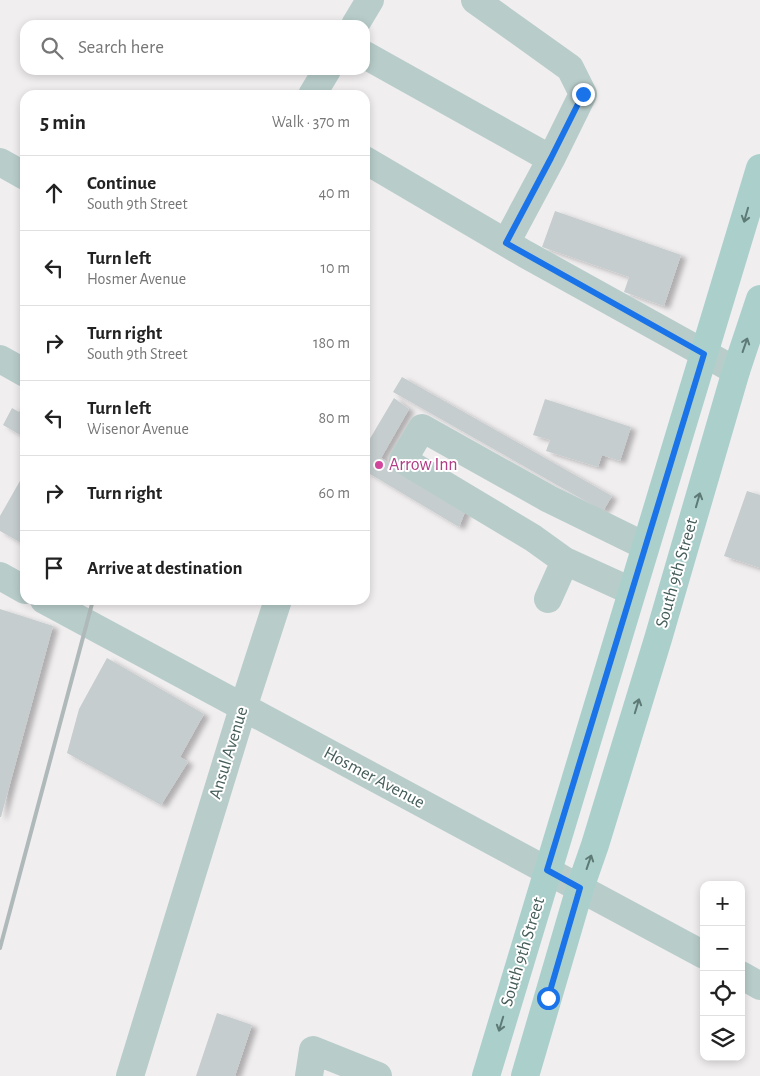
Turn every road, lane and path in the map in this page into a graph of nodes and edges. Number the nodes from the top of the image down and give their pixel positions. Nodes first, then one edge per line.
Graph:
1 (370, 0) edge
2 (475, 0) edge
3 (357, 20) edge
4 (370, 58) edge
5 (324, 75) edge
6 (315, 90) edge
7 (551, 158) junction
8 (0, 162) edge
9 (370, 163) edge
10 (760, 168) edge
11 (20, 173) edge
12 (516, 248) junction
13 (760, 299) edge
14 (704, 354) junction
15 (0, 360) edge
16 (20, 371) edge
17 (736, 371) junction
18 (645, 546) junction
19 (565, 561) junction
20 (0, 576) edge
21 (20, 587) edge
22 (631, 591) junction
23 (548, 598) dead end
24 (276, 605) edge
25 (76, 608) edge
26 (243, 708) junction
27 (547, 870) junction
28 (580, 888) junction
29 (700, 953) edge
30 (745, 977) edge
31 (760, 986) edge
32 (130, 1076) edge
33 (309, 1076) edge
34 (378, 1076) edge
35 (486, 1076) edge
36 (525, 1076) edge

1 - 3 street
2 - 7 street
4 - 7 street
5 - 6 street
7 - 12 street
8 - 11 street
9 - 12 street
10 -> 14 main road, South 9th Street
12 - 14 street
17 -> 13 main road, South 9th Street
14 - 17 street
14 - 18 main road, South 9th Street
15 - 16 street
28 -> 17 main road, South 9th Street
18 - 19 street
18 - 22 main road, South 9th Street
19 - 22 street
19 - 23 street
20 - 21 street
22 - 27 main road, South 9th Street
24 - 26 street, Ansul Avenue
25 - 26 street, Hosmer Avenue
26 - 27 street, Hosmer Avenue
26 - 32 street, Ansul Avenue
27 - 28 street, Hosmer Avenue
27 -> 35 main road, South 9th Street
28 - 29 street, Hosmer Avenue
28 - 36 main road, South 9th Street
30 - 31 street
33 - 34 street

